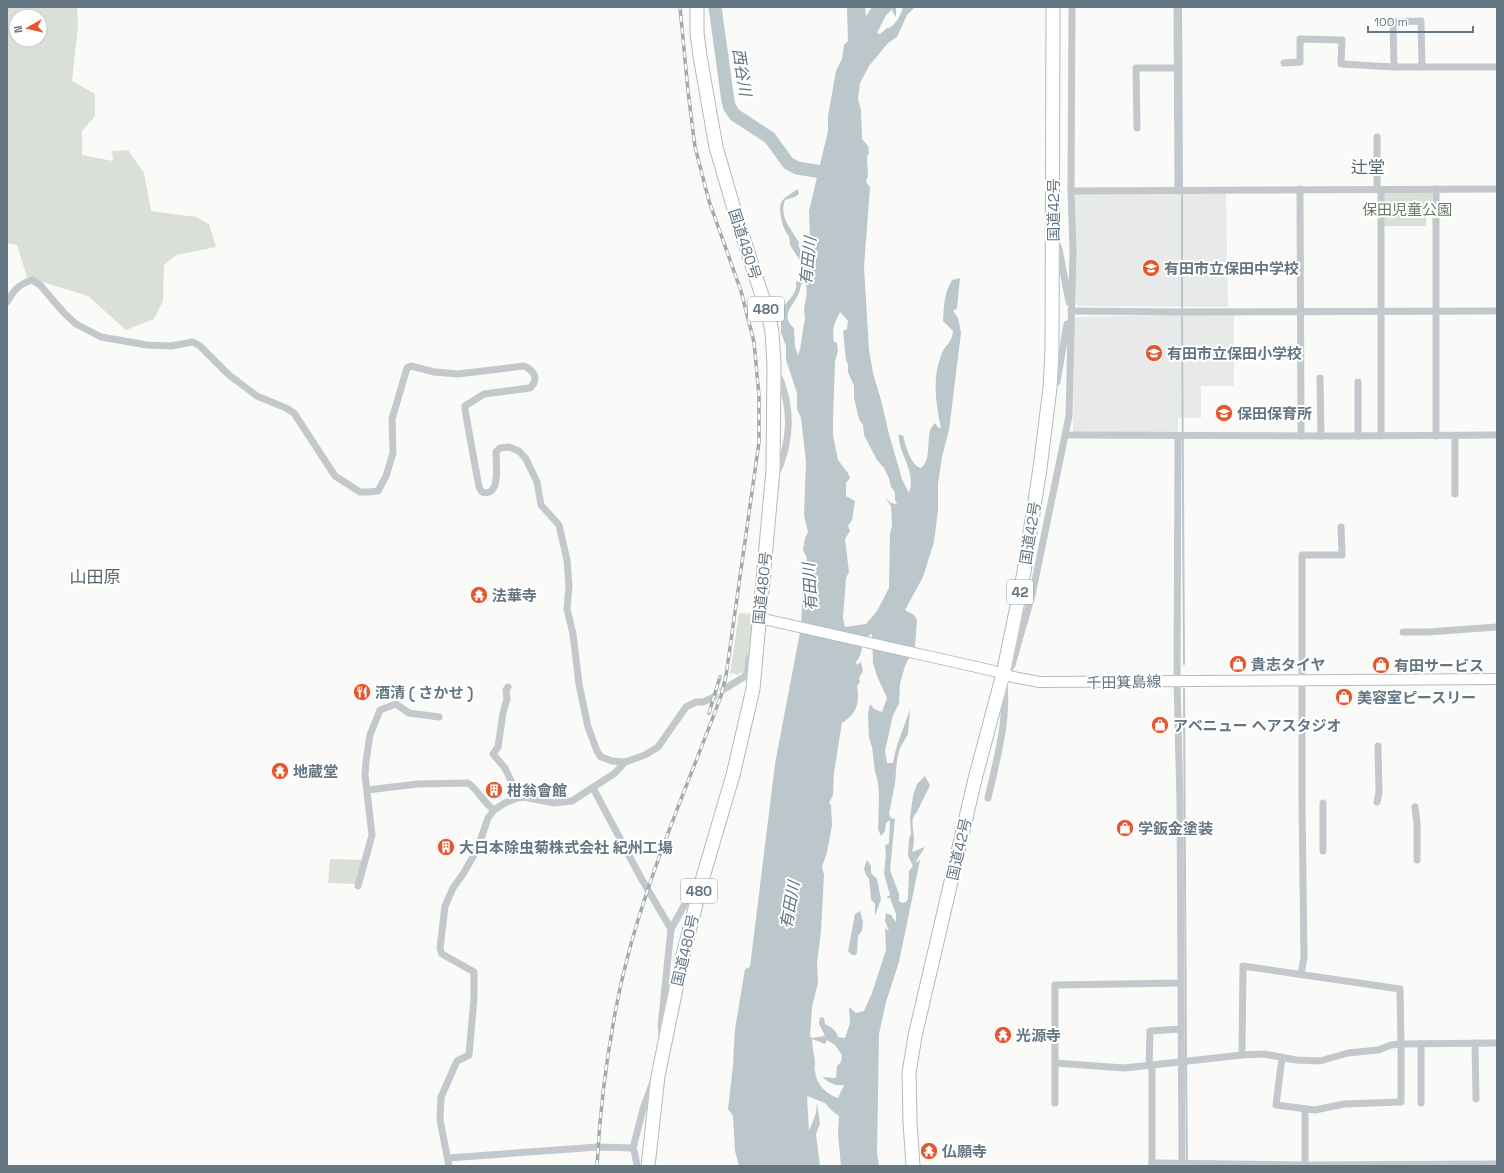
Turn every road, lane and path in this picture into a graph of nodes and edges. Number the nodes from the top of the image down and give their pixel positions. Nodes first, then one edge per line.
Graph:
1 (697, 7) edge
2 (1053, 7) edge
3 (1072, 7) edge
4 (1177, 7) edge
5 (1284, 63) dead end
6 (1394, 67) junction
7 (1422, 67) junction
8 (1497, 67) edge
9 (1178, 68) junction
10 (1137, 128) dead end
11 (1377, 137) dead end
12 (1300, 189) junction
13 (1379, 189) junction
14 (1436, 189) junction
15 (1497, 189) edge
16 (1178, 190) junction
17 (1071, 191) junction
18 (1053, 238) junction
19 (7, 302) edge
20 (1071, 311) junction
21 (1497, 311) edge
22 (1301, 312) junction
23 (1380, 312) junction
24 (1435, 312) junction
25 (1320, 378) dead end
26 (1358, 382) dead end
27 (1050, 388) junction
28 (1066, 434) junction
29 (1497, 435) edge
30 (1178, 436) junction
31 (1301, 436) junction
32 (1321, 436) junction
33 (1358, 436) junction
34 (1381, 436) junction
35 (1436, 436) junction
36 (1455, 436) junction
37 (1455, 494) dead end
38 (1341, 527) dead end
39 (762, 620) junction
40 (1497, 627) edge
41 (1403, 632) dead end
42 (1001, 673) junction
43 (1497, 679) edge
44 (1302, 680) junction
45 (1177, 681) junction
46 (508, 687) dead end
47 (726, 688) tunnel mouth
48 (712, 698) tunnel mouth
49 (438, 717) dead end
50 (1378, 746) dead end
51 (625, 762) junction
52 (593, 788) junction
53 (366, 790) junction
54 (524, 797) junction
55 (988, 798) dead end
56 (1377, 802) dead end
57 (1323, 803) dead end
58 (1415, 807) dead end
59 (494, 810) junction
60 (1323, 851) dead end
61 (1417, 860) dead end
62 (703, 877) junction
63 (358, 886) dead end
64 (671, 929) junction
65 (1301, 974) junction
66 (1180, 983) junction
67 (1181, 1029) junction
68 (1475, 1043) junction
69 (1497, 1043) edge
70 (1401, 1044) junction
71 (1421, 1044) junction
72 (664, 1052) junction
73 (1242, 1055) junction
74 (1282, 1058) junction
75 (1181, 1062) junction
76 (1055, 1063) junction
77 (1151, 1065) junction
78 (658, 1076) junction
79 (1476, 1099) dead end
80 (1055, 1103) dead end
81 (1421, 1103) dead end
82 (1305, 1109) junction
83 (633, 1148) junction
84 (448, 1158) junction
85 (1497, 1164) edge
86 (1152, 1165) edge
87 (1182, 1165) edge
88 (1305, 1165) edge
89 (449, 1166) edge
90 (637, 1166) edge
91 (648, 1166) edge
92 (913, 1166) edge

1 - 39 highway, 国道480号 / 480
2 - 18 highway, 国道42号 / 42
3 - 17 street
4 - 9 street
5 - 6 street
6 - 7 street
6 - 7 street
7 - 8 street
9 - 10 street
9 - 16 street
11 - 13 street
12 - 13 street
12 - 16 street
12 - 22 street
13 - 14 street
13 - 23 street
14 - 15 street
14 - 24 street
16 - 17 street
17 - 20 street
18 - 20 street
18 - 27 highway, 国道42号 / 42
19 - 51 street
20 - 22 street
20 - 27 street
20 - 28 street
21 - 24 street
22 - 23 street
22 - 31 street
23 - 24 street
23 - 34 street
24 - 35 street
25 - 32 street
26 - 33 street
27 - 42 highway, 国道42号 / 42
28 - 30 street
28 - 42 street
29 - 36 street
30 - 31 street
30 - 45 street
31 - 32 street
32 - 33 street
33 - 34 street
34 - 35 street
35 - 36 street
36 - 37 street
38 - 44 street
39 - 42 main road, 千田箕島線
39 - 47 street
39 - 62 highway, 国道480号 / 480
40 - 41 street
42 - 45 main road, 千田箕島線
42 - 55 street
42 - 92 highway, 国道42号 / 42
43 - 44 main road, 千田箕島線
44 - 45 main road, 千田箕島線
44 - 65 street
45 - 66 street
46 - 54 street
48 - 51 street
49 - 53 street
50 - 56 street
51 - 52 street
52 - 54 street
52 - 64 street
53 - 59 street
53 - 63 street
54 - 59 street
57 - 60 street
58 - 61 street
59 - 84 street
62 - 64 street
62 - 72 highway, 国道480号 / 480
64 - 72 street
65 - 70 street
65 - 73 street
66 - 67 street
66 - 76 street
67 - 75 street
67 - 77 street
68 - 69 street
68 - 71 street
68 - 79 street
70 - 71 street
70 - 74 street
70 - 82 street
71 - 81 street
72 - 78 highway, 国道480号 / 480
73 - 74 street
73 - 75 street
74 - 82 street
75 - 77 street
75 - 87 street
76 - 77 street
76 - 80 street
77 - 86 street
78 - 83 street
78 - 91 highway, 国道480号 / 480
82 - 88 street
83 - 84 street
83 - 90 street
84 - 89 street
85 - 88 street
86 - 87 street
87 - 88 street

